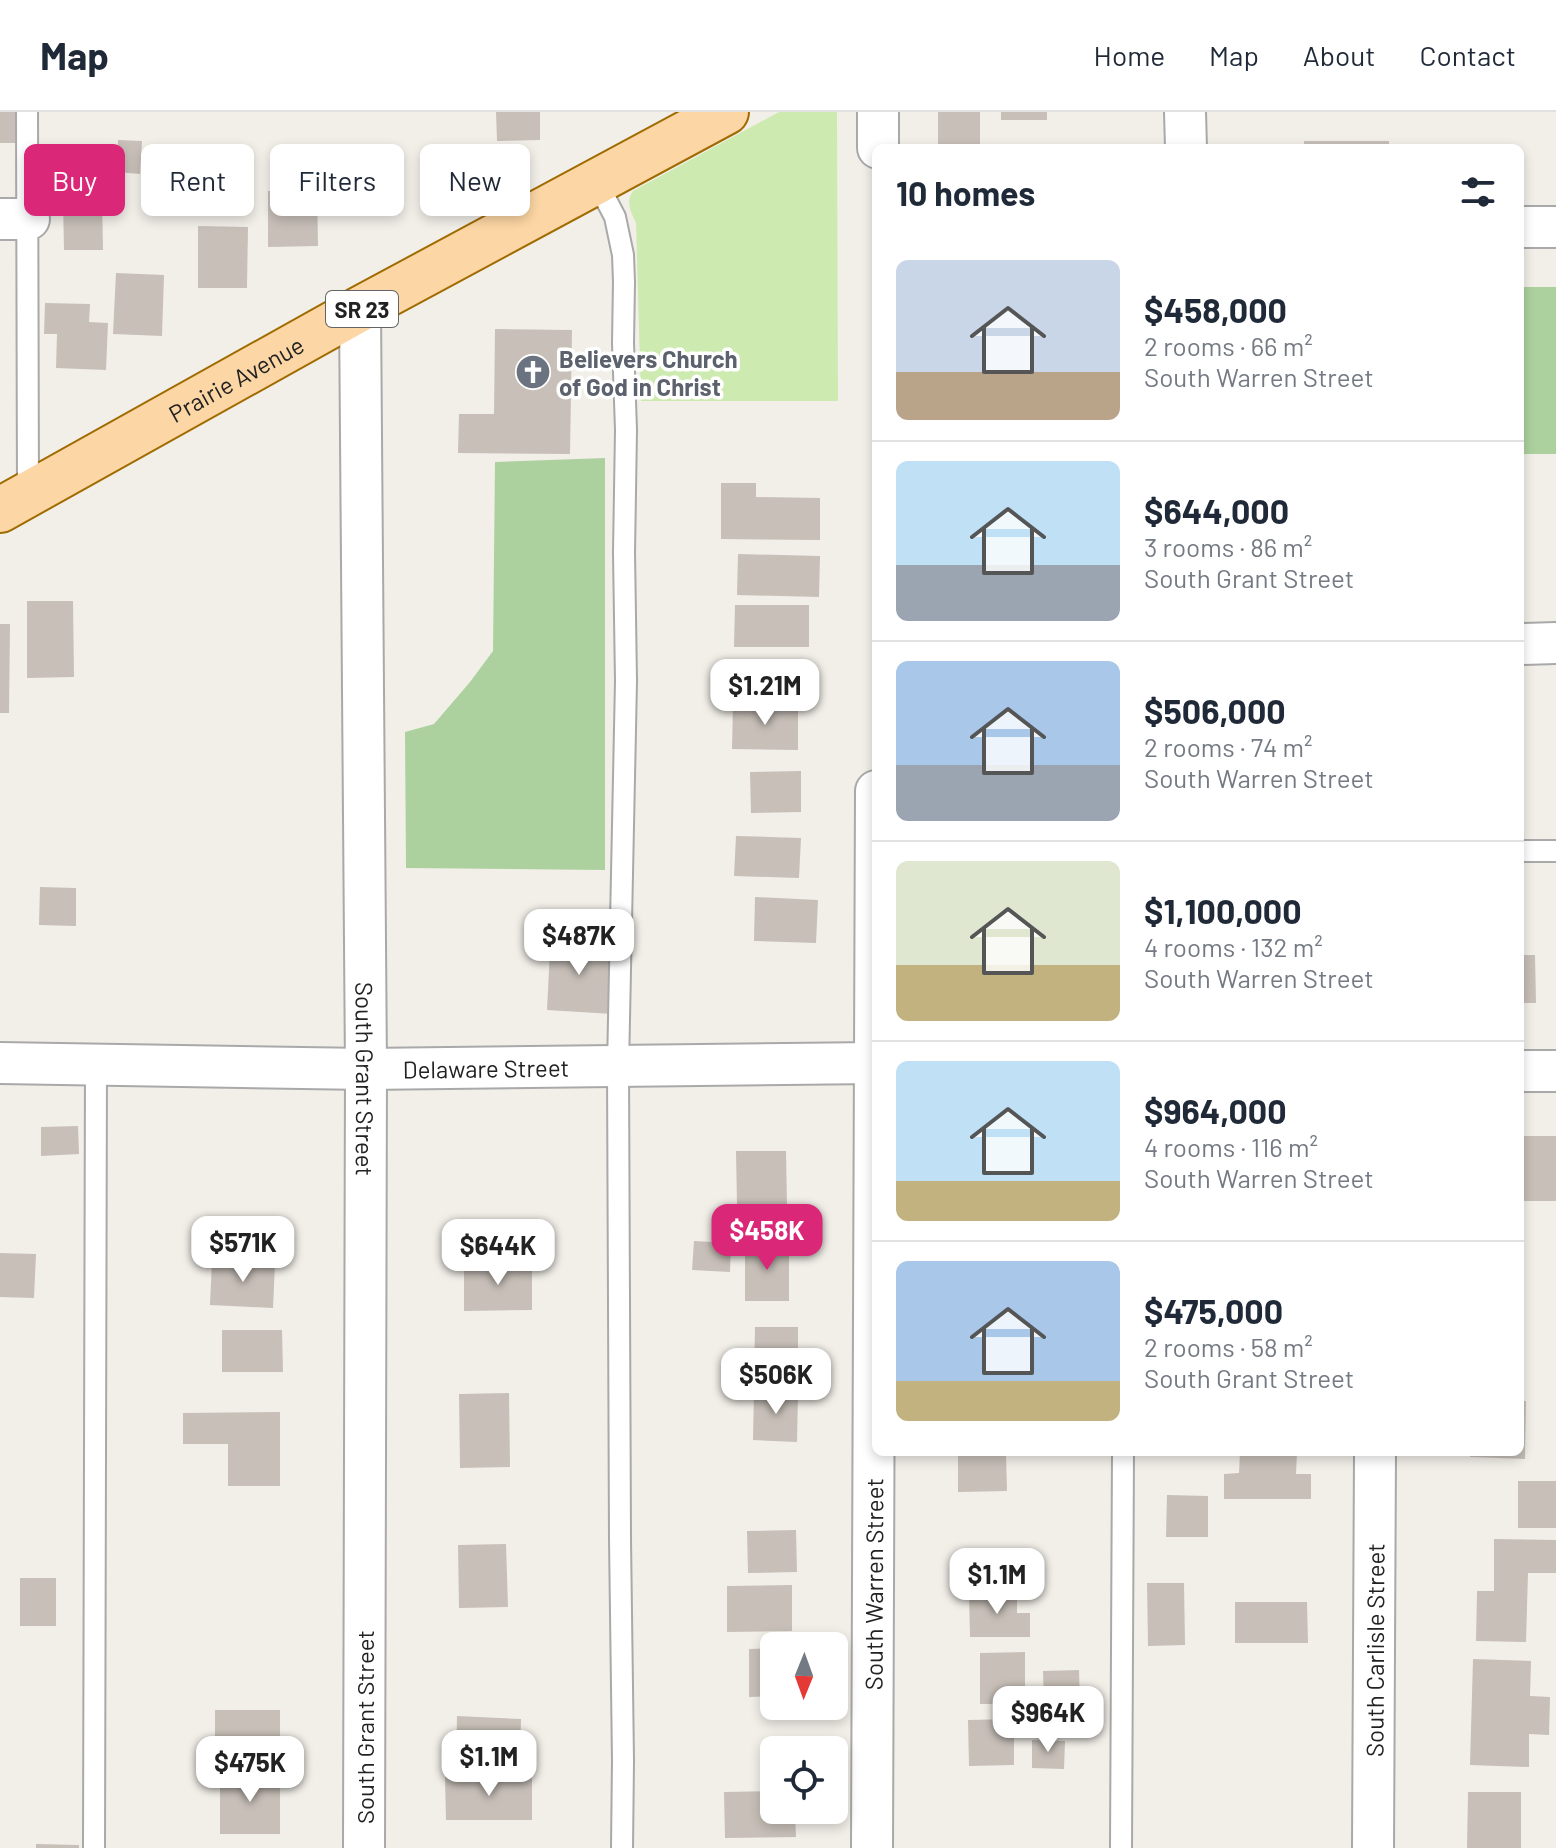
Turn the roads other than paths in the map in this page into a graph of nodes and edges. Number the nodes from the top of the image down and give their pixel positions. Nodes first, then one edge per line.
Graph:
1 (27, 112) edge
2 (726, 112) edge
3 (878, 112) edge
4 (1185, 112) edge
5 (878, 144) edge
6 (1186, 144) edge
7 (595, 183) junction
8 (14, 219) edge
9 (1524, 227) edge
10 (1556, 227) edge
11 (360, 309) junction
12 (14, 502) edge
13 (1556, 643) edge
14 (1524, 644) edge
15 (1524, 851) edge
16 (1556, 851) edge
17 (0, 1063) edge
18 (872, 1063) edge
19 (96, 1065) junction
20 (618, 1067) junction
21 (366, 1069) junction
22 (1524, 1071) edge
23 (1556, 1071) edge
24 (873, 1456) edge
25 (1123, 1456) edge
26 (1375, 1456) edge
27 (94, 1848) edge
28 (364, 1848) edge
29 (622, 1848) edge
30 (872, 1848) edge
31 (1121, 1848) edge
32 (1373, 1848) edge

1 - 8 lane
2 - 7 main road, Prairie Avenue / SR 23
3 - 5 street
4 - 6 street
7 - 11 main road, Prairie Avenue / SR 23
7 - 20 lane
8 - 12 lane
9 - 10 street
11 - 12 main road, Prairie Avenue / SR 23
11 - 21 street, South Grant Street
13 - 14 street
15 - 16 lane
17 - 19 street, Delaware Street
18 - 20 street, Delaware Street
19 - 21 street, Delaware Street
19 - 27 lane
20 - 21 street, Delaware Street
20 - 29 lane
21 - 28 street, South Grant Street
22 - 23 street
24 - 30 street, South Warren Street
25 - 31 lane
26 - 32 street, South Carlisle Street

